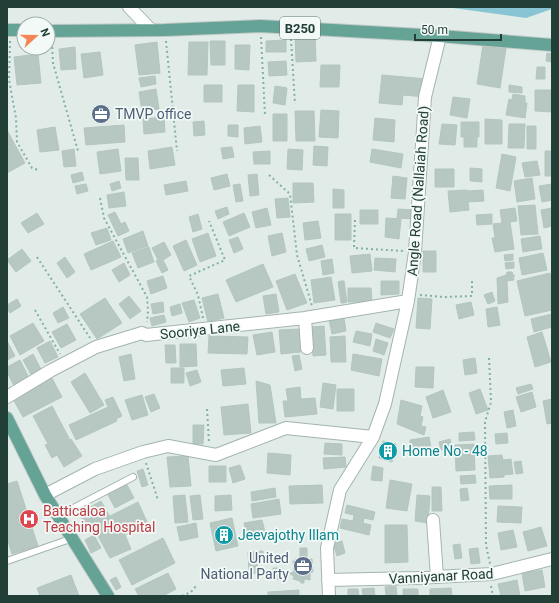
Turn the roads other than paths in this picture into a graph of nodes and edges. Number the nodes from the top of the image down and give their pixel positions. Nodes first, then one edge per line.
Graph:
1 (129, 7) edge
2 (151, 30) junction
3 (56, 31) edge
4 (440, 36) junction
5 (552, 45) edge
6 (408, 298) junction
7 (310, 318) junction
8 (307, 348) dead end
9 (7, 397) edge
10 (7, 418) edge
11 (373, 437) junction
12 (133, 477) dead end
13 (45, 495) junction
14 (58, 516) junction
15 (433, 520) dead end
16 (73, 538) junction
17 (552, 559) edge
18 (7, 561) edge
19 (437, 577) junction
20 (328, 580) junction
21 (108, 596) edge
22 (329, 596) edge

1 - 2 street
2 - 3 main road, B250
2 - 4 main road, B250
4 - 5 main road, B250
4 - 6 street, Angle Road (Nallaiah Road)
6 - 7 street, Sooriya Lane
6 - 11 street, Angle Road (Nallaiah Road)
7 - 8 street
7 - 9 street, Sooriya Lane
10 - 13 main road
11 - 13 street
11 - 20 street, Angle Road (Nallaiah Road)
12 - 14 lane
13 - 14 main road
14 - 16 main road
15 - 19 street
16 - 18 lane
16 - 21 main road
17 - 19 street, Vanniyanar Road
19 - 20 street, Vanniyanar Road
20 - 22 street, Angle Road (Nallaiah Road)

